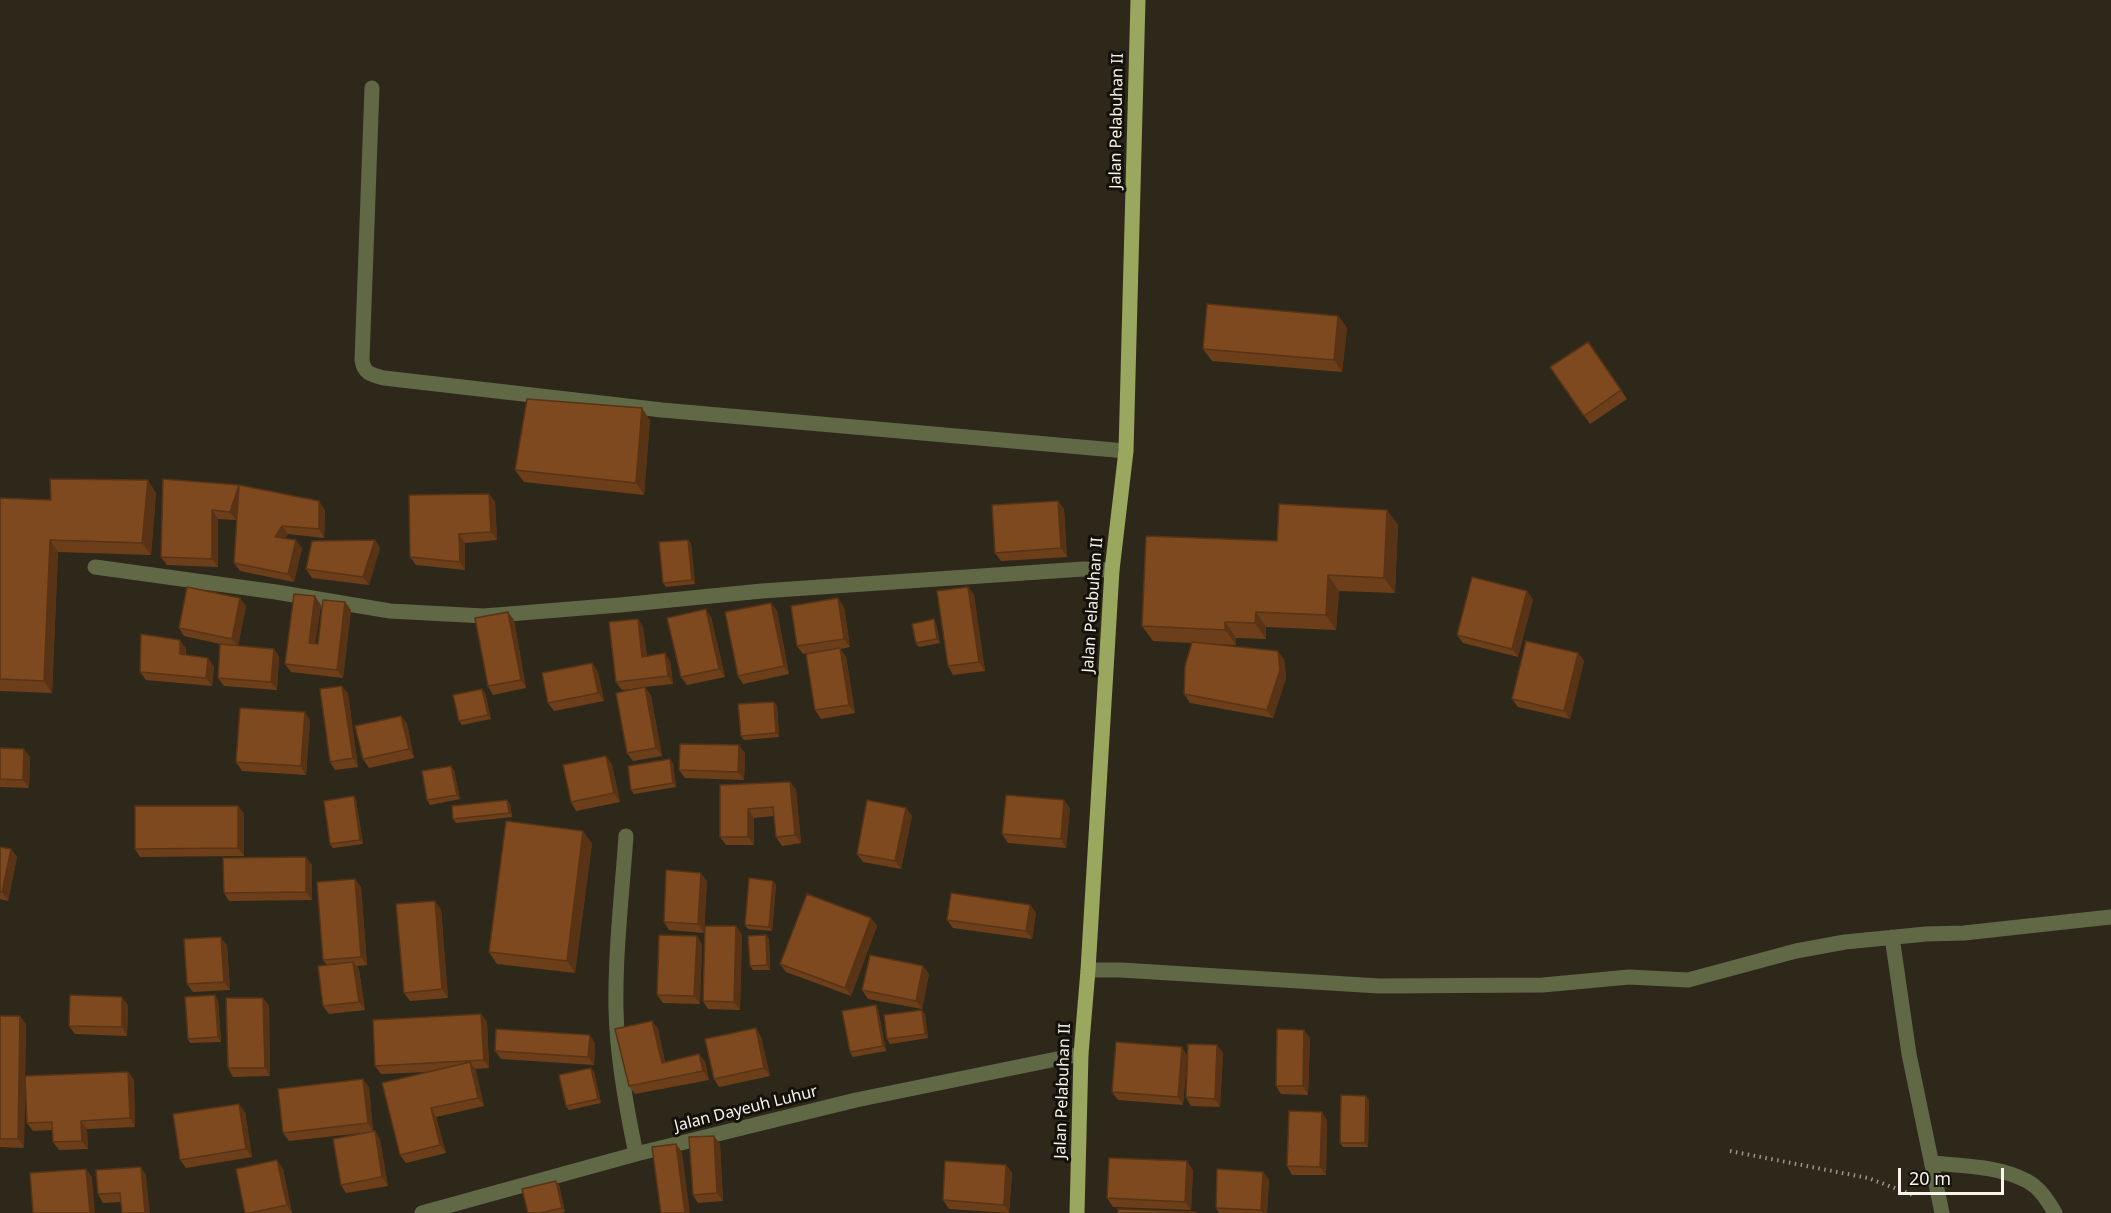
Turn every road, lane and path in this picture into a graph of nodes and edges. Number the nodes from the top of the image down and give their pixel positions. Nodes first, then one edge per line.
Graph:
1 (1138, 0) edge
2 (372, 88) dead end
3 (1126, 451) junction
4 (95, 567) edge
5 (1112, 570) junction
6 (626, 836) dead end
7 (2111, 917) edge
8 (1892, 937) junction
9 (1088, 970) junction
10 (1081, 1054) junction
11 (1730, 1151) dead end
12 (636, 1154) junction
13 (1933, 1163) junction
14 (1940, 1197) junction
15 (422, 1213) edge
16 (1077, 1213) edge
17 (1942, 1213) edge
18 (2055, 1213) edge

1 - 3 main road, Jalan Pelabuhan II
2 - 3 street
3 - 5 main road, Jalan Pelabuhan II
4 - 5 street
5 - 9 main road, Jalan Pelabuhan II
6 - 12 street
7 - 8 street
8 - 9 street
8 - 13 street
9 - 10 main road, Jalan Pelabuhan II
10 - 12 street, Jalan Dayeuh Luhur
10 - 16 main road, Jalan Pelabuhan II
11 - 14 path
12 - 15 street, Jalan Dayeuh Luhur
13 - 14 street
13 - 18 street
14 - 17 street

